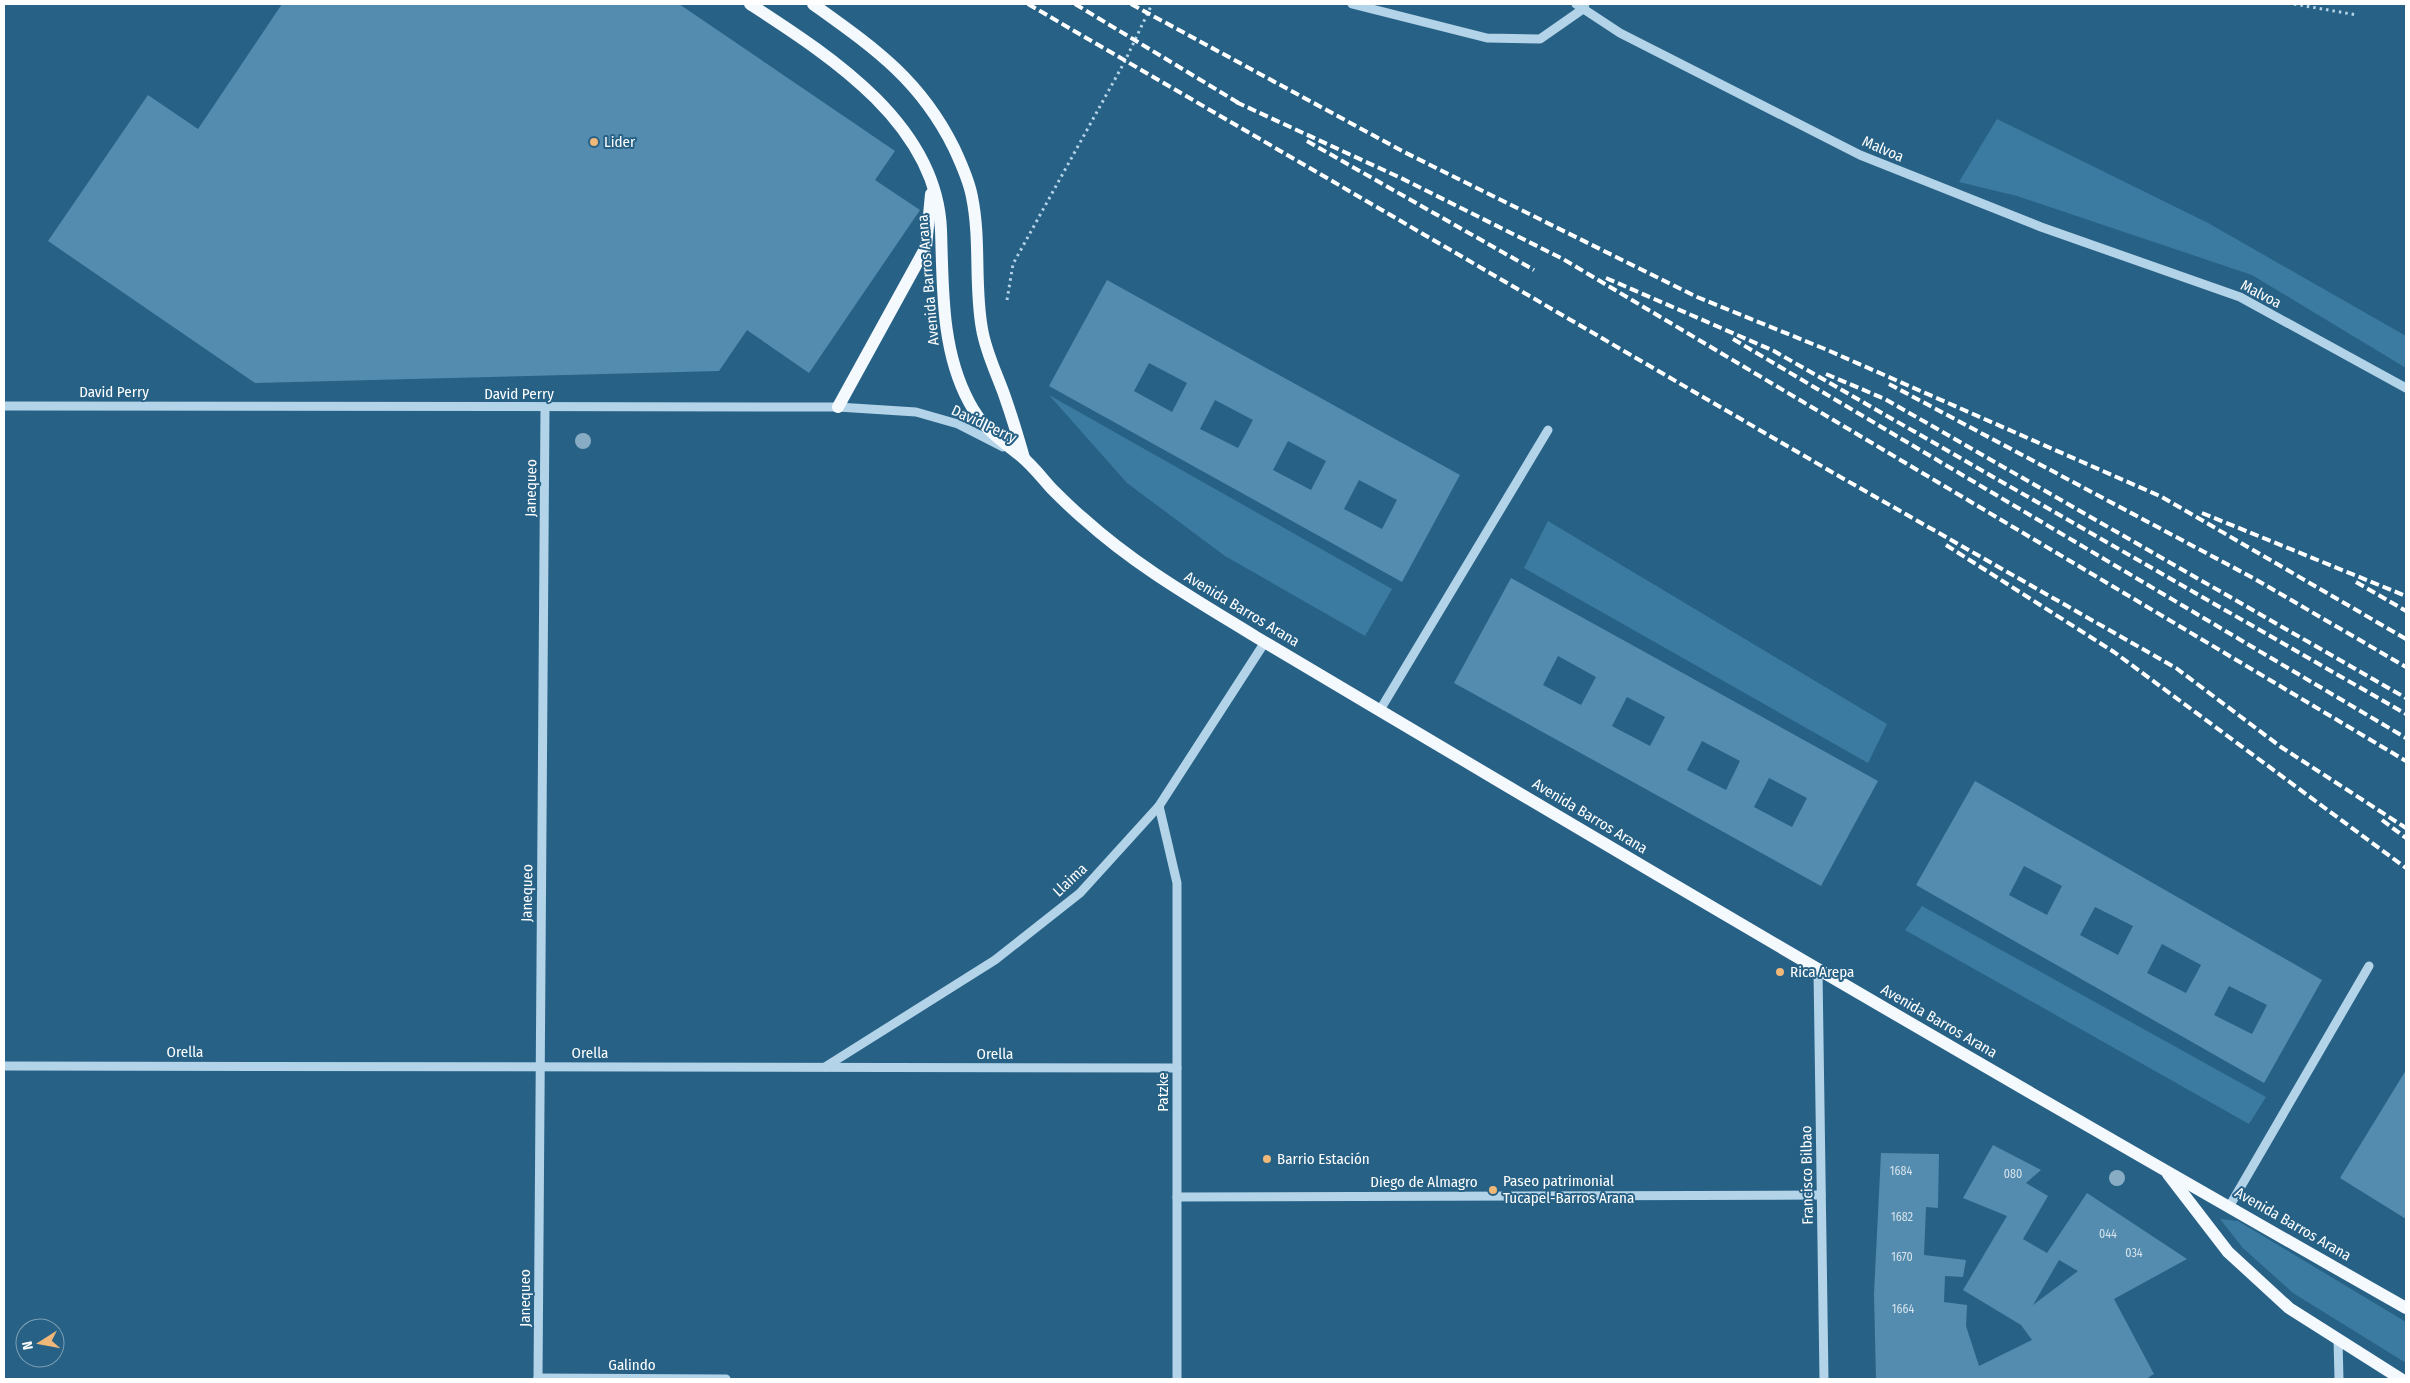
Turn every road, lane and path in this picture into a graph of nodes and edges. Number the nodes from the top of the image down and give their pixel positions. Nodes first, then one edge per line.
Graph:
1 (750, 4) edge
2 (813, 4) edge
3 (1152, 4) edge
4 (1352, 4) edge
5 (2294, 4) edge
6 (1581, 5) edge
7 (2357, 15) dead end
8 (932, 184) junction
9 (1006, 306) dead end
10 (2406, 388) edge
11 (4, 406) edge
12 (838, 407) junction
13 (545, 408) junction
14 (1548, 430) dead end
15 (1024, 458) junction
16 (1265, 642) junction
17 (1380, 710) junction
18 (1159, 806) junction
19 (2369, 966) dead end
20 (1818, 971) junction
21 (4, 1066) edge
22 (539, 1067) junction
23 (825, 1067) junction
24 (1177, 1068) junction
25 (2163, 1168) junction
26 (1821, 1195) junction
27 (1177, 1197) junction
28 (2229, 1207) junction
29 (2406, 1308) edge
30 (2338, 1339) junction
31 (538, 1379) edge
32 (726, 1379) edge
33 (1177, 1379) edge
34 (1824, 1379) edge
35 (2339, 1379) edge
36 (2401, 1379) edge

1 - 8 main road, Avenida Barros Arana
2 - 15 main road, Avenida Barros Arana
3 - 9 path
4 - 6 street, Malvoa
5 - 7 path
6 - 10 street, Malvoa
8 - 12 main road
8 - 15 main road, Avenida Barros Arana
11 - 13 street, David Perry
12 - 13 street, David Perry
12 - 15 street, David Perry
13 - 22 street, Janequeo
14 - 17 street
15 - 16 main road, Avenida Barros Arana
16 - 17 main road, Avenida Barros Arana
16 - 18 street, Llaima
17 - 20 main road, Avenida Barros Arana
18 - 23 street, Llaima
18 - 24 street, Patzke
19 - 28 street
20 - 25 main road, Avenida Barros Arana
20 - 26 street, Francisco Bilbao
21 - 22 street, Orella
22 - 23 street, Orella
22 - 31 street, Janequeo
23 - 24 street, Orella
24 - 27 street, Patzke
25 - 28 main road, Avenida Barros Arana
25 - 30 main road, Avenida Barros Arana
26 - 27 street, Diego de Almagro
26 - 34 street, Francisco Bilbao
27 - 33 street, Patzke
28 - 29 main road, Avenida Barros Arana
30 - 35 street
30 - 36 main road, Avenida Barros Arana
31 - 32 street, Galindo

